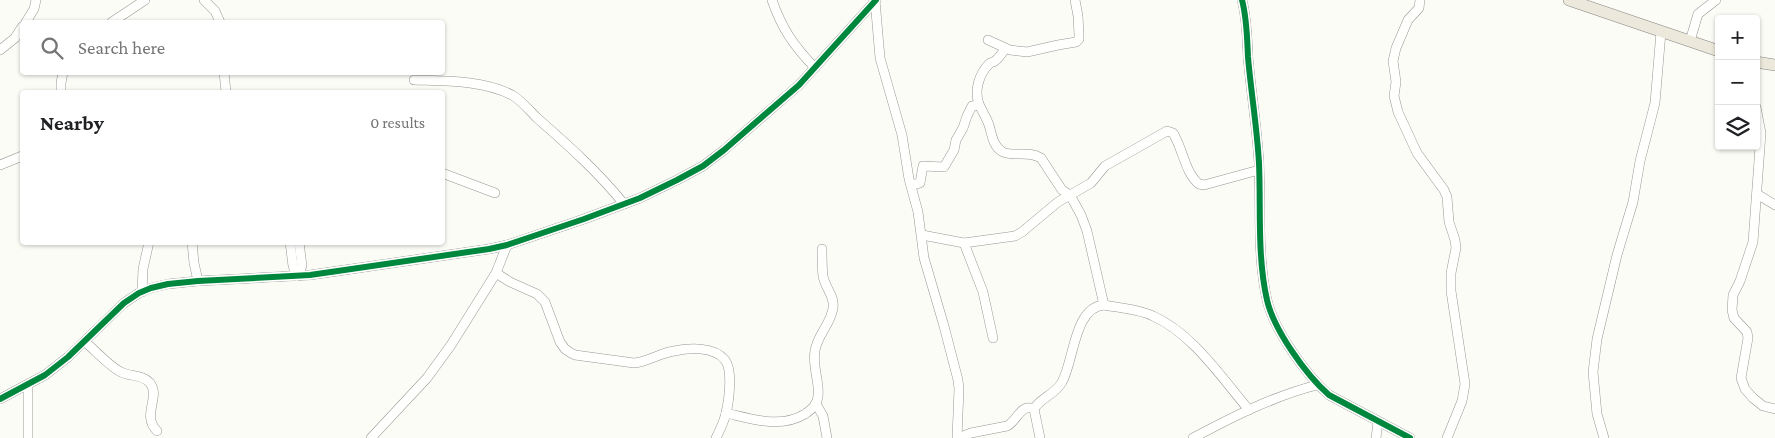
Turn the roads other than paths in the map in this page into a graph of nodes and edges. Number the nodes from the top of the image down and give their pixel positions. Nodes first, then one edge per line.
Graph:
1 (36, 0) edge
2 (145, 0) edge
3 (204, 0) edge
4 (772, 0) edge
5 (875, 0) edge
6 (1075, 0) edge
7 (1242, 0) edge
8 (1420, 0) edge
9 (1569, 0) edge
10 (1716, 0) edge
11 (27, 20) edge
12 (115, 20) edge
13 (219, 20) edge
14 (20, 30) edge
15 (1661, 32) junction
16 (988, 40) dead end
17 (1690, 41) junction
18 (1005, 49) junction
19 (0, 50) edge
20 (1715, 50) edge
21 (1760, 63) edge
22 (1775, 66) edge
23 (815, 68) junction
24 (62, 75) edge
25 (224, 75) edge
26 (414, 80) dead end
27 (61, 90) edge
28 (226, 90) edge
29 (979, 105) junction
30 (1760, 128) edge
31 (1760, 148) edge
32 (1760, 150) edge
33 (20, 157) edge
34 (0, 165) edge
35 (1259, 170) junction
36 (445, 175) edge
37 (911, 185) junction
38 (495, 193) dead end
39 (1757, 194) junction
40 (1070, 195) junction
41 (624, 204) junction
42 (1775, 205) edge
43 (922, 235) junction
44 (964, 243) junction
45 (148, 245) edge
46 (192, 245) edge
47 (290, 245) edge
48 (299, 245) edge
49 (507, 245) junction
50 (822, 249) dead end
51 (496, 273) junction
52 (297, 276) junction
53 (198, 281) junction
54 (142, 292) junction
55 (1104, 305) junction
56 (993, 338) dead end
57 (85, 342) junction
58 (28, 384) junction
59 (1318, 385) junction
60 (0, 399) edge
61 (816, 404) junction
62 (1034, 409) junction
63 (1775, 409) edge
64 (1249, 410) junction
65 (726, 413) junction
66 (1378, 422) junction
67 (157, 431) dead end
68 (28, 438) edge
69 (371, 438) edge
70 (716, 438) edge
71 (827, 438) edge
72 (958, 438) edge
73 (1040, 438) edge
74 (1193, 438) edge
75 (1376, 438) edge
76 (1410, 438) edge
77 (1447, 438) edge
78 (1604, 438) edge

1 - 11 street
2 - 12 street
3 - 13 street
4 - 23 street
5 - 23 street
5 - 37 street
6 - 18 street
7 - 35 street
8 - 77 street
9 - 15 main road
10 - 17 street
14 - 19 street
15 - 17 main road
15 - 78 street
16 - 18 street
17 - 20 main road
18 - 29 street
21 - 22 main road
23 - 41 street
24 - 27 street
25 - 28 street
26 - 41 street
29 - 37 street
29 - 40 street
30 - 31 street
32 - 39 street
33 - 34 street
35 - 40 street
35 - 59 street
36 - 38 street
37 - 43 street
39 - 42 street
39 - 63 street
40 - 44 street
40 - 55 street
41 - 49 street
43 - 44 street
43 - 72 street
44 - 56 street
45 - 54 street
46 - 53 street
47 - 52 street
48 - 52 street
49 - 51 street
49 - 52 street
50 - 61 street
51 - 65 street
51 - 69 street
52 - 53 street
53 - 54 street
54 - 57 street
55 - 62 street
55 - 64 street
57 - 58 street
57 - 67 street
58 - 60 street
58 - 68 street
59 - 64 street
59 - 66 street
61 - 65 street
61 - 71 street
62 - 72 street
62 - 73 street
64 - 74 street
65 - 70 street
66 - 75 street
66 - 76 street

